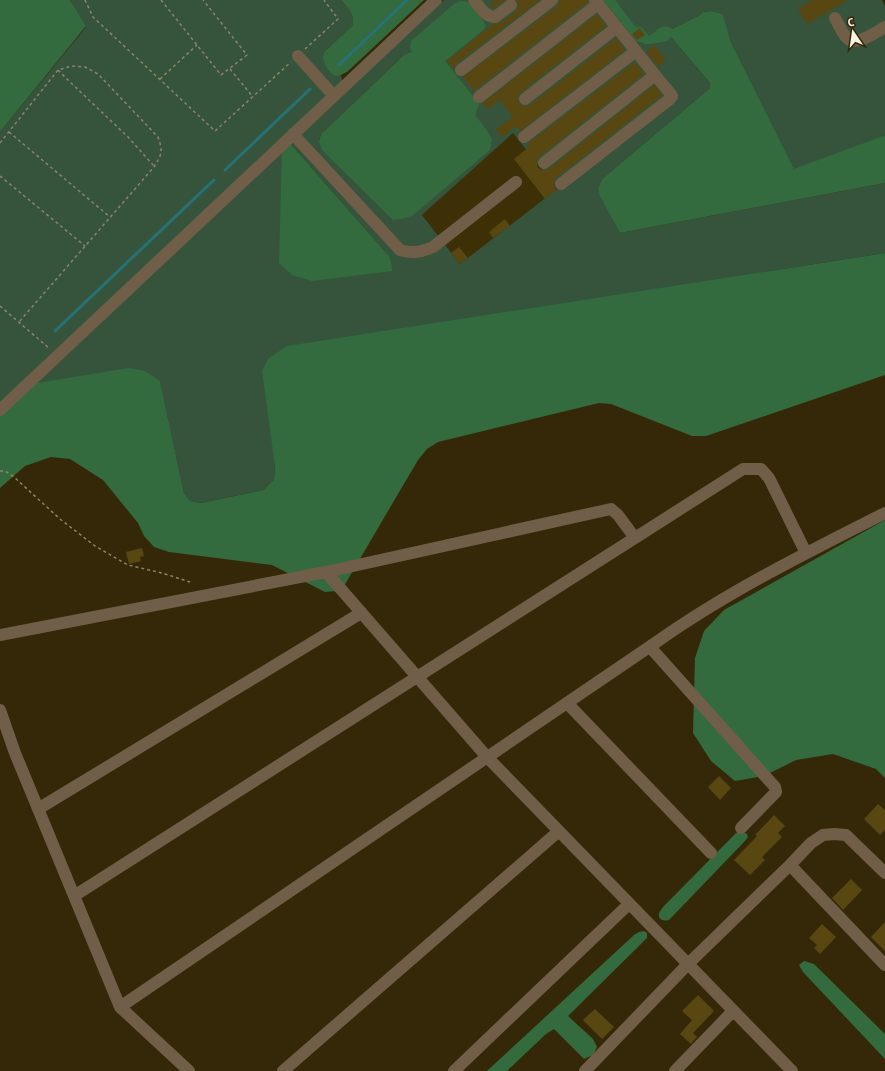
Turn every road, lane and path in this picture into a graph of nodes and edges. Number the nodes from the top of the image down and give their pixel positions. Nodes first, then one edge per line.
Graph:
1 (85, 0) edge
2 (161, 0) edge
3 (203, 0) edge
4 (324, 0) edge
5 (436, 0) edge
6 (474, 0) edge
7 (552, 0) edge
8 (515, 2) edge
9 (597, 2) edge
10 (835, 18) dead end
11 (617, 27) junction
12 (885, 27) edge
13 (197, 45) junction
14 (636, 51) junction
15 (298, 56) junction
16 (230, 68) junction
17 (58, 70) junction
18 (461, 70) dead end
19 (656, 75) junction
20 (160, 79) junction
21 (334, 96) junction
22 (253, 97) junction
23 (479, 97) dead end
24 (525, 99) dead end
25 (9, 132) junction
26 (293, 134) junction
27 (524, 137) dead end
28 (0, 143) edge
29 (544, 163) dead end
30 (154, 167) junction
31 (0, 176) edge
32 (516, 182) dead end
33 (561, 184) dead end
34 (110, 218) junction
35 (85, 246) junction
36 (0, 306) edge
37 (19, 322) junction
38 (57, 356) junction
39 (0, 410) edge
40 (0, 471) edge
41 (885, 513) edge
42 (635, 538) junction
43 (806, 553) junction
44 (326, 572) junction
45 (190, 582) dead end
46 (361, 613) junction
47 (0, 635) edge
48 (650, 647) junction
49 (417, 677) junction
50 (567, 703) junction
51 (0, 710) edge
52 (487, 758) junction
53 (38, 809) junction
54 (740, 828) dead end
55 (558, 831) junction
56 (711, 853) dead end
57 (790, 865) junction
58 (885, 874) edge
59 (74, 896) junction
60 (629, 904) junction
61 (688, 964) junction
62 (885, 965) edge
63 (120, 1007) junction
64 (733, 1011) junction
65 (189, 1071) edge
66 (283, 1071) edge
67 (454, 1071) edge
68 (585, 1071) edge
69 (675, 1071) edge
70 (792, 1071) edge

1 - 20 path
2 - 13 path
3 - 16 path
4 - 15 path
5 - 21 lane
6 - 8 lane
7 - 18 lane
9 - 11 lane
9 - 23 lane
10 - 12 lane
11 - 14 lane
11 - 24 lane
13 - 16 path
13 - 20 path
14 - 19 lane
14 - 27 lane
15 - 21 lane
15 - 22 path
16 - 22 path
17 - 25 path
17 - 30 path
17 - 30 path
19 - 29 lane
19 - 33 lane
20 - 22 path
21 - 26 lane
25 - 28 path
25 - 34 path
26 - 32 lane
26 - 38 lane
30 - 34 path
31 - 35 path
34 - 35 path
35 - 37 path
36 - 37 path
37 - 38 path
38 - 39 lane
40 - 45 path
41 - 43 lane
42 - 43 lane
42 - 44 lane
42 - 49 lane
43 - 48 lane
44 - 46 lane
44 - 47 lane
46 - 49 lane
46 - 53 lane
48 - 50 lane
48 - 54 lane
49 - 52 lane
49 - 59 lane
50 - 52 lane
50 - 56 lane
51 - 53 lane
52 - 55 lane
52 - 63 lane
53 - 59 lane
55 - 60 lane
55 - 66 lane
57 - 58 lane
57 - 61 lane
57 - 62 lane
59 - 63 lane
60 - 61 lane
60 - 67 lane
61 - 64 lane
61 - 68 lane
63 - 65 lane
64 - 69 lane
64 - 70 lane

